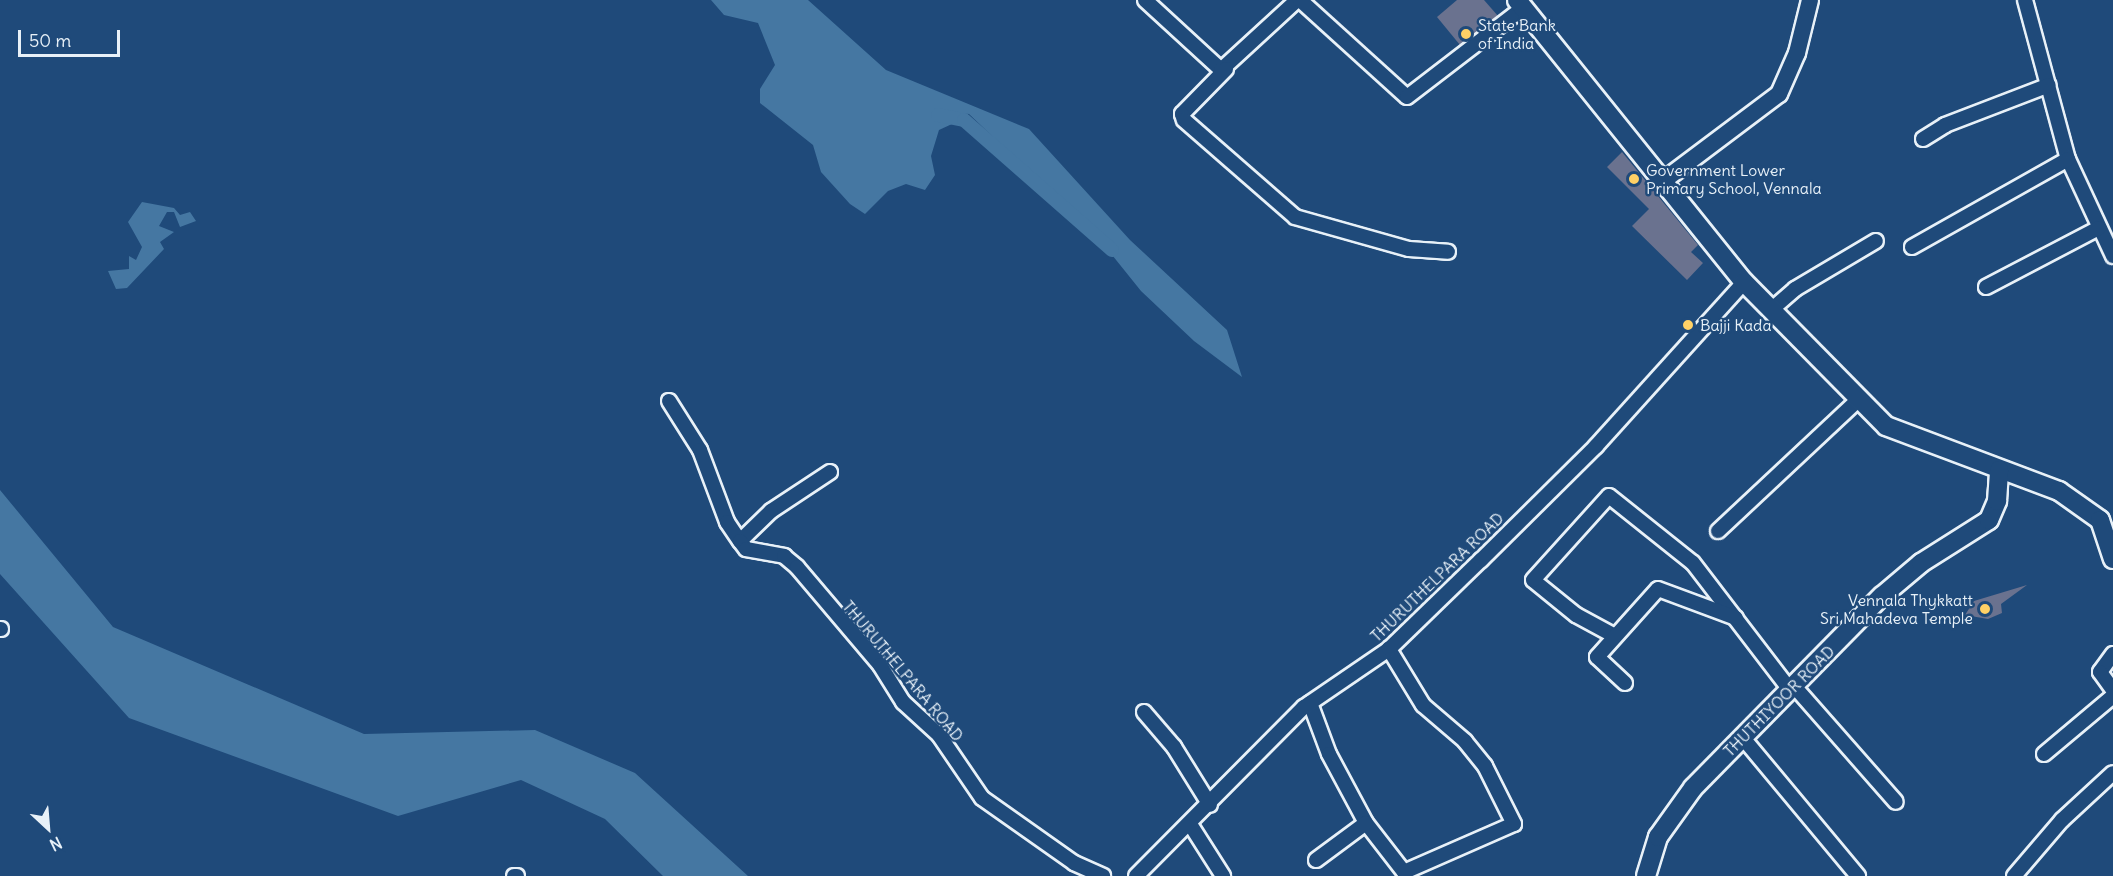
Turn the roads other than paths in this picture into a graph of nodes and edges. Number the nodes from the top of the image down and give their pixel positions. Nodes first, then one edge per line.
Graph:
1 (1145, 0) edge
2 (1298, 0) edge
3 (1810, 0) edge
4 (2025, 0) edge
5 (1520, 4) edge
6 (1226, 69) junction
7 (2049, 85) junction
8 (1923, 139) dead end
9 (2068, 159) junction
10 (1663, 181) junction
11 (2099, 228) junction
12 (1876, 241) dead end
13 (1912, 248) dead end
14 (1448, 252) dead end
15 (2113, 256) edge
16 (1744, 282) junction
17 (1986, 287) dead end
18 (1772, 310) junction
19 (1859, 399) junction
20 (669, 401) dead end
21 (1999, 470) junction
22 (830, 472) dead end
23 (1718, 531) dead end
24 (740, 541) junction
25 (2111, 547) edge
26 (1707, 580) junction
27 (1691, 602) junction
28 (1738, 618) junction
29 (1613, 635) junction
30 (1389, 649) junction
31 (2113, 654) edge
32 (1625, 684) dead end
33 (1792, 688) junction
34 (2113, 690) edge
35 (2113, 696) edge
36 (1310, 703) junction
37 (1144, 712) dead end
38 (1743, 738) junction
39 (2044, 754) dead end
40 (2113, 773) edge
41 (1896, 802) dead end
42 (1210, 805) junction
43 (1366, 823) junction
44 (1190, 824) junction
45 (1316, 860) dead end
46 (1103, 876) edge
47 (1136, 876) edge
48 (1223, 876) edge
49 (1646, 876) edge
50 (1858, 876) edge
51 (2014, 876) edge

1 - 6 street
2 - 5 street
2 - 6 street
3 - 10 street
4 - 7 street
5 - 10 main road
6 - 14 street
7 - 8 street
7 - 9 street
9 - 11 street
9 - 13 street
10 - 16 main road
11 - 15 street
11 - 17 street
12 - 18 street
16 - 18 main road
16 - 30 street, THURUTHELPARA ROAD
18 - 19 main road
19 - 21 main road
19 - 23 street
20 - 24 street
21 - 25 main road
21 - 33 main road, THUTHIYOOR ROAD
22 - 24 street
24 - 46 street, THURUTHELPARA ROAD
26 - 27 street
26 - 28 street
26 - 29 street
27 - 28 street
27 - 29 street
28 - 33 street
29 - 32 street
30 - 36 street, THURUTHELPARA ROAD
30 - 43 street
31 - 34 street
33 - 38 main road, THUTHIYOOR ROAD
33 - 41 street
35 - 39 street
36 - 42 street, THURUTHELPARA ROAD
36 - 43 street
37 - 42 street
38 - 49 main road, THUTHIYOOR ROAD
38 - 50 street
40 - 51 street
42 - 44 street, THURUTHELPARA ROAD
43 - 45 street
44 - 47 street, THURUTHELPARA ROAD
44 - 48 street

